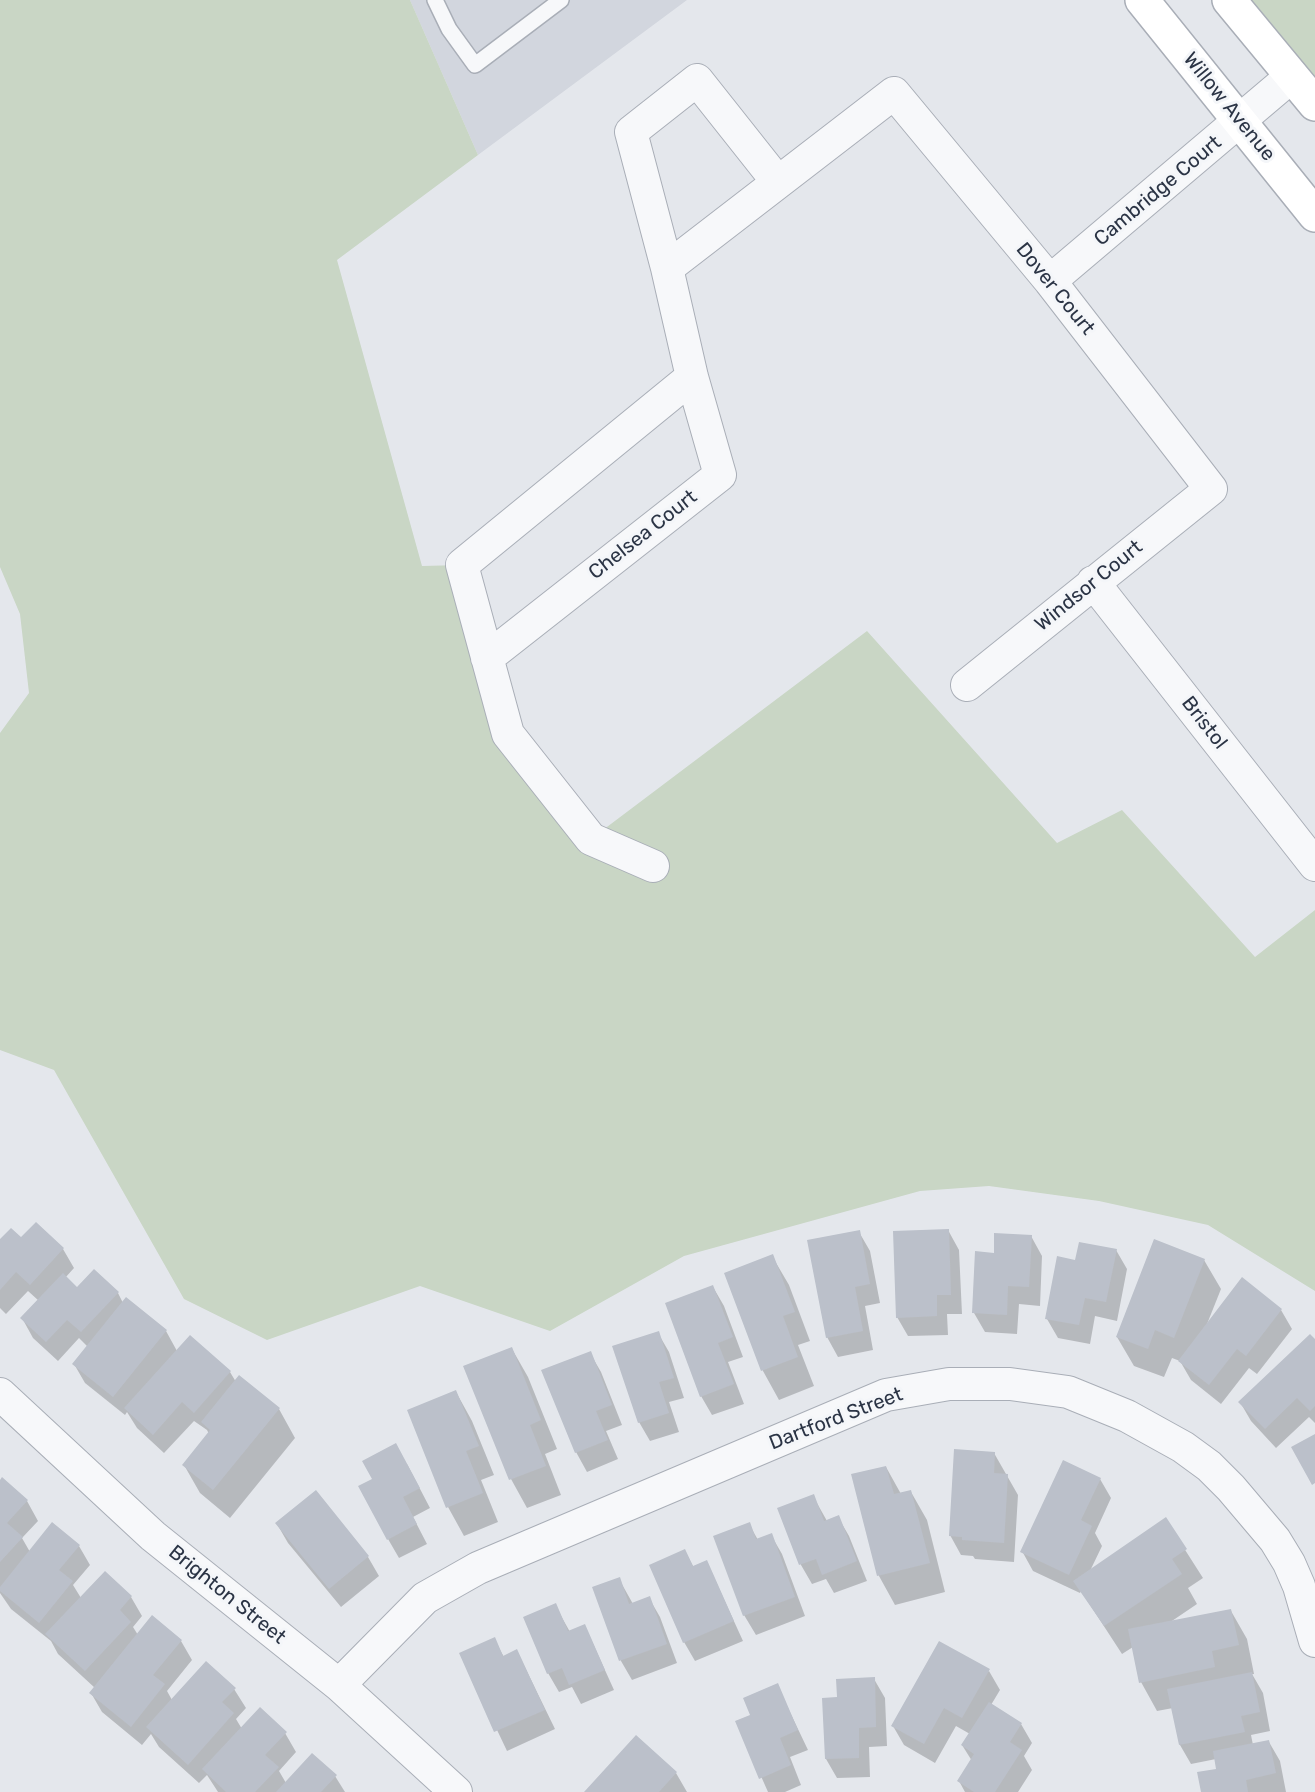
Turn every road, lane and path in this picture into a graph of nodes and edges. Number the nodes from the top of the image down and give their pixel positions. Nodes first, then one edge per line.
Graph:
1 (435, 0) edge
2 (561, 0) edge
3 (1142, 0) edge
4 (1229, 0) edge
5 (1292, 76) junction
6 (1315, 105) edge
7 (1241, 121) junction
8 (777, 181) junction
9 (1315, 215) edge
10 (667, 268) junction
11 (1050, 281) junction
12 (692, 377) junction
13 (1211, 489) joint
14 (1093, 582) junction
15 (486, 658) junction
16 (968, 685) dead end
17 (1315, 865) edge
18 (653, 866) dead end
19 (0, 1394) edge
20 (1315, 1641) edge
21 (339, 1685) junction
22 (456, 1792) edge

1 - 2 lane
3 - 7 street, Willow Avenue
4 - 5 street
5 - 6 street
5 - 7 street, Cambridge Court
7 - 9 street, Willow Avenue
7 - 11 street, Cambridge Court
8 - 10 street
8 - 10 street, Chelsea Court
8 - 11 street, Dover Court
10 - 12 street, Chelsea Court
11 - 13 street, Dover Court
12 - 15 street
12 - 15 street, Chelsea Court
13 - 14 street, Windsor Court
14 - 16 street, Windsor Court
14 - 17 street, Bristol
15 - 18 street
19 - 21 street, Brighton Street
20 - 21 street, Dartford Street
21 - 22 street, Brighton Street

